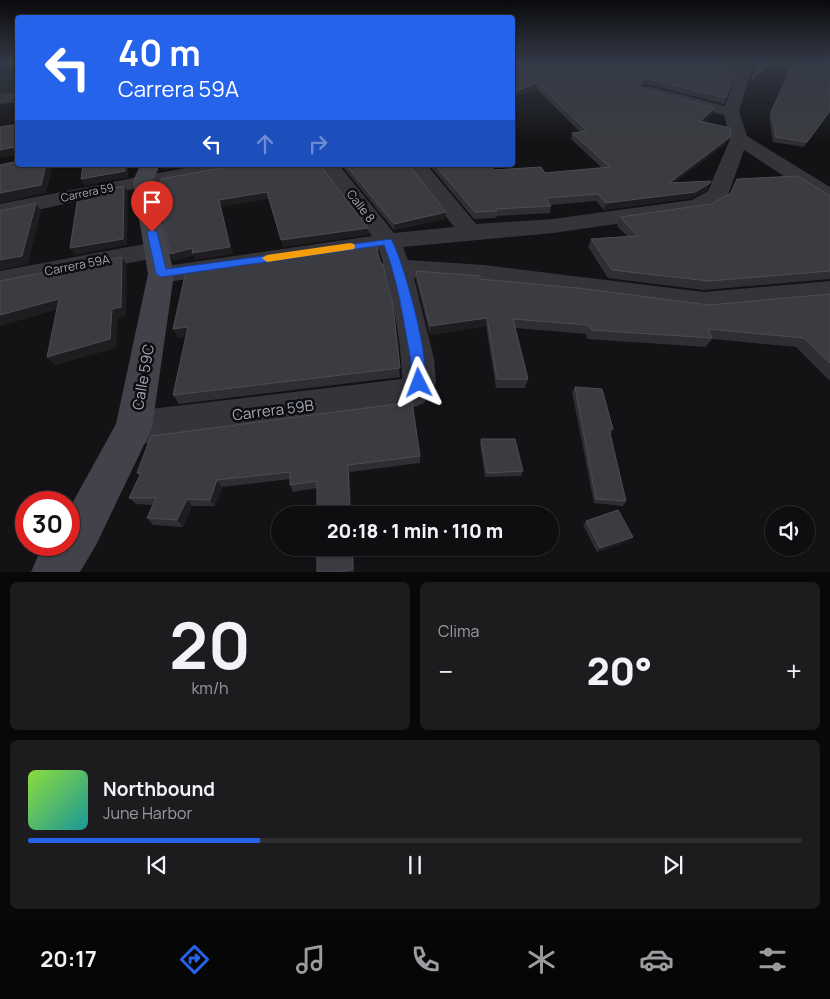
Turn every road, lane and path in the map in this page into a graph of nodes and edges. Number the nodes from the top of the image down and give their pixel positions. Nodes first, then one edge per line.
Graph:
1 (740, 89) edge
2 (647, 90) edge
3 (15, 96) edge
4 (0, 99) edge
5 (732, 112) junction
6 (739, 139) junction
7 (212, 167) edge
8 (331, 167) edge
9 (419, 167) edge
10 (146, 173) edge
11 (830, 196) edge
12 (0, 211) edge
13 (470, 232) junction
14 (388, 241) junction
15 (158, 262) junction
16 (398, 268) junction
17 (0, 280) edge
18 (830, 291) edge
19 (412, 393) joint
20 (134, 428) junction
21 (54, 572) edge

1 - 5 street
2 - 5 street
3 - 4 street
5 - 6 street
6 - 11 street
6 - 13 street, Carrera 59A
7 - 10 street, Carrera 59
8 - 14 street, Calle 8
9 - 13 street
10 - 12 street, Carrera 59
10 - 15 street, Calle 59C
13 - 14 street, Carrera 59A
14 - 15 street, Carrera 59A
14 - 16 street, Calle 8
15 - 17 street, Carrera 59A
15 - 20 street, Calle 59C
16 - 18 street
16 - 19 street, Calle 8
19 - 20 street, Carrera 59B
20 - 21 street, Calle 59C

